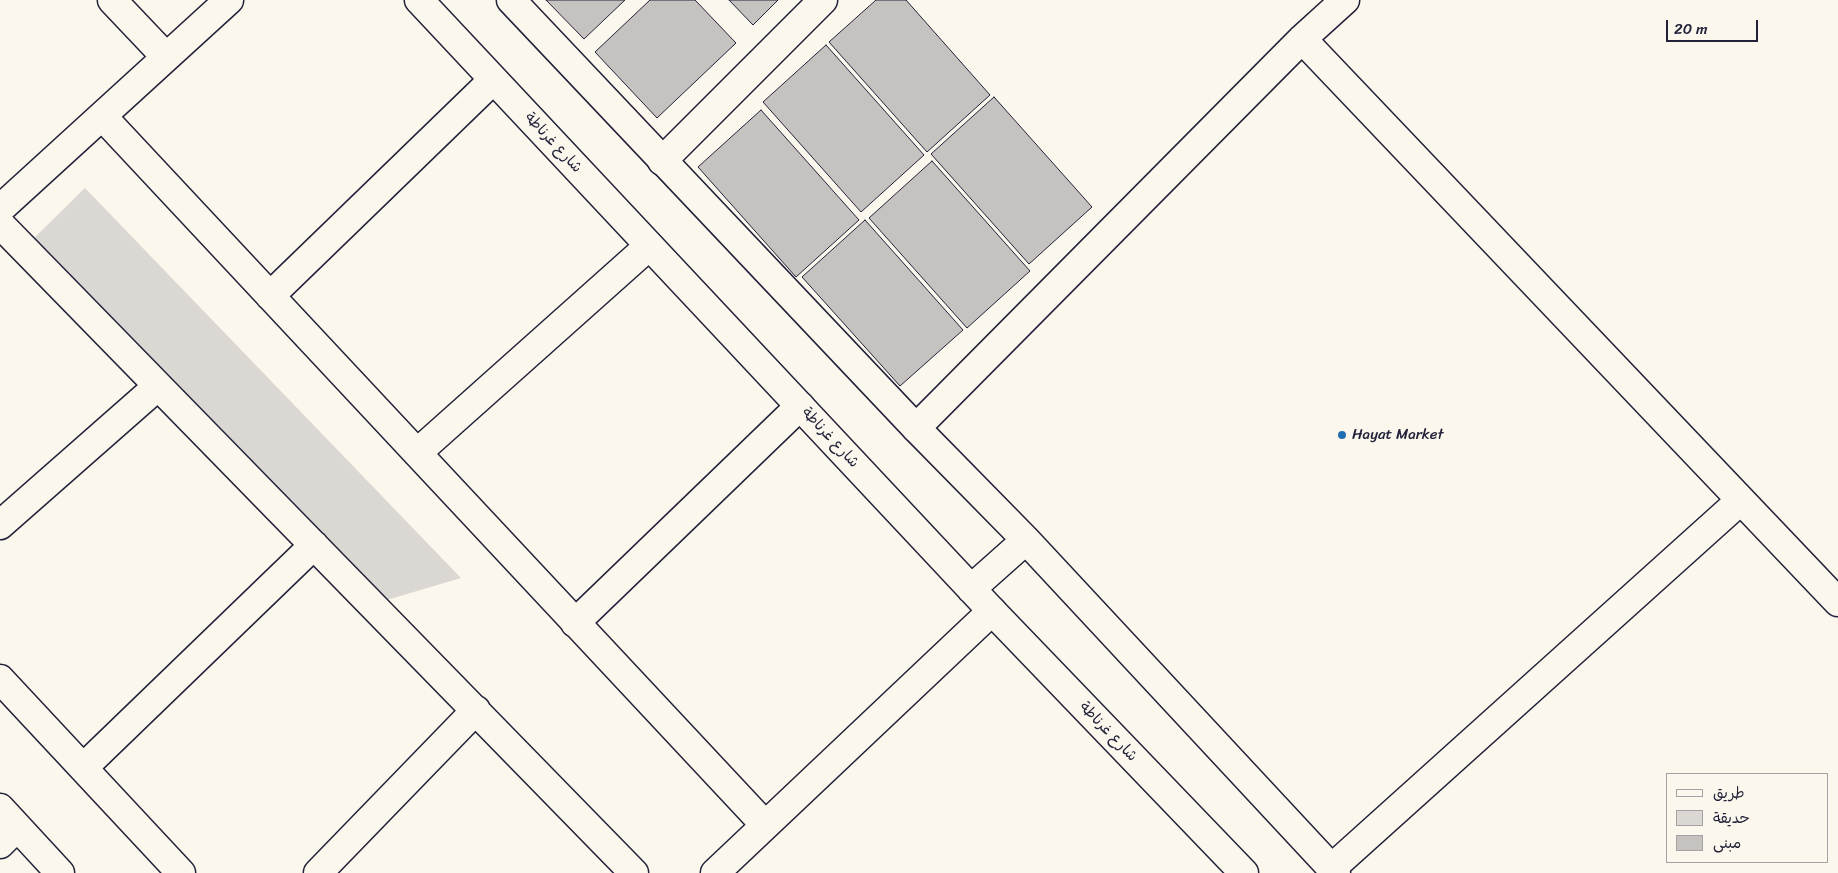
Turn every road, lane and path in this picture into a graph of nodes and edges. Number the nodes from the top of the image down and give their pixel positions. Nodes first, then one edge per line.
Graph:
1 (112, 0) edge
2 (229, 0) edge
3 (419, 0) edge
4 (511, 0) edge
5 (824, 0) edge
6 (1345, 0) edge
7 (1302, 40) junction
8 (166, 57) junction
9 (494, 80) junction
10 (102, 116) junction
11 (662, 161) junction
12 (0, 209) edge
13 (0, 224) edge
14 (649, 246) junction
15 (270, 296) junction
16 (158, 386) junction
17 (800, 406) junction
18 (916, 428) junction
19 (417, 453) junction
20 (1741, 500) junction
21 (0, 524) edge
22 (1026, 540) junction
23 (314, 545) junction
24 (971, 589) junction
25 (1838, 602) edge
26 (992, 611) junction
27 (575, 623) junction
28 (0, 679) edge
29 (476, 710) junction
30 (83, 768) junction
31 (765, 826) junction
32 (6, 827) edge
33 (1334, 871) edge
34 (60, 873) edge
35 (181, 873) edge
36 (318, 873) edge
37 (634, 873) edge
38 (715, 873) edge
39 (1244, 873) edge

1 - 8 street
2 - 8 street
3 - 9 street, شارع غرناطة
4 - 11 street
5 - 11 street
6 - 7 street
7 - 18 street
7 - 20 street
8 - 10 street
9 - 14 street, شارع غرناطة
9 - 15 street
10 - 12 street
10 - 15 street
11 - 18 street
13 - 16 street
14 - 17 street, شارع غرناطة
14 - 19 street
15 - 19 street
16 - 21 street
16 - 23 street
17 - 24 street, شارع غرناطة
17 - 27 street
18 - 22 street
19 - 27 street
20 - 25 street
20 - 33 street
22 - 24 street
22 - 33 street
23 - 29 street
23 - 30 street
24 - 26 street, شارع غرناطة
26 - 31 street
26 - 39 street, شارع غرناطة
27 - 31 street
28 - 30 street
29 - 36 street
29 - 37 street
30 - 35 street
31 - 38 street
32 - 34 street

